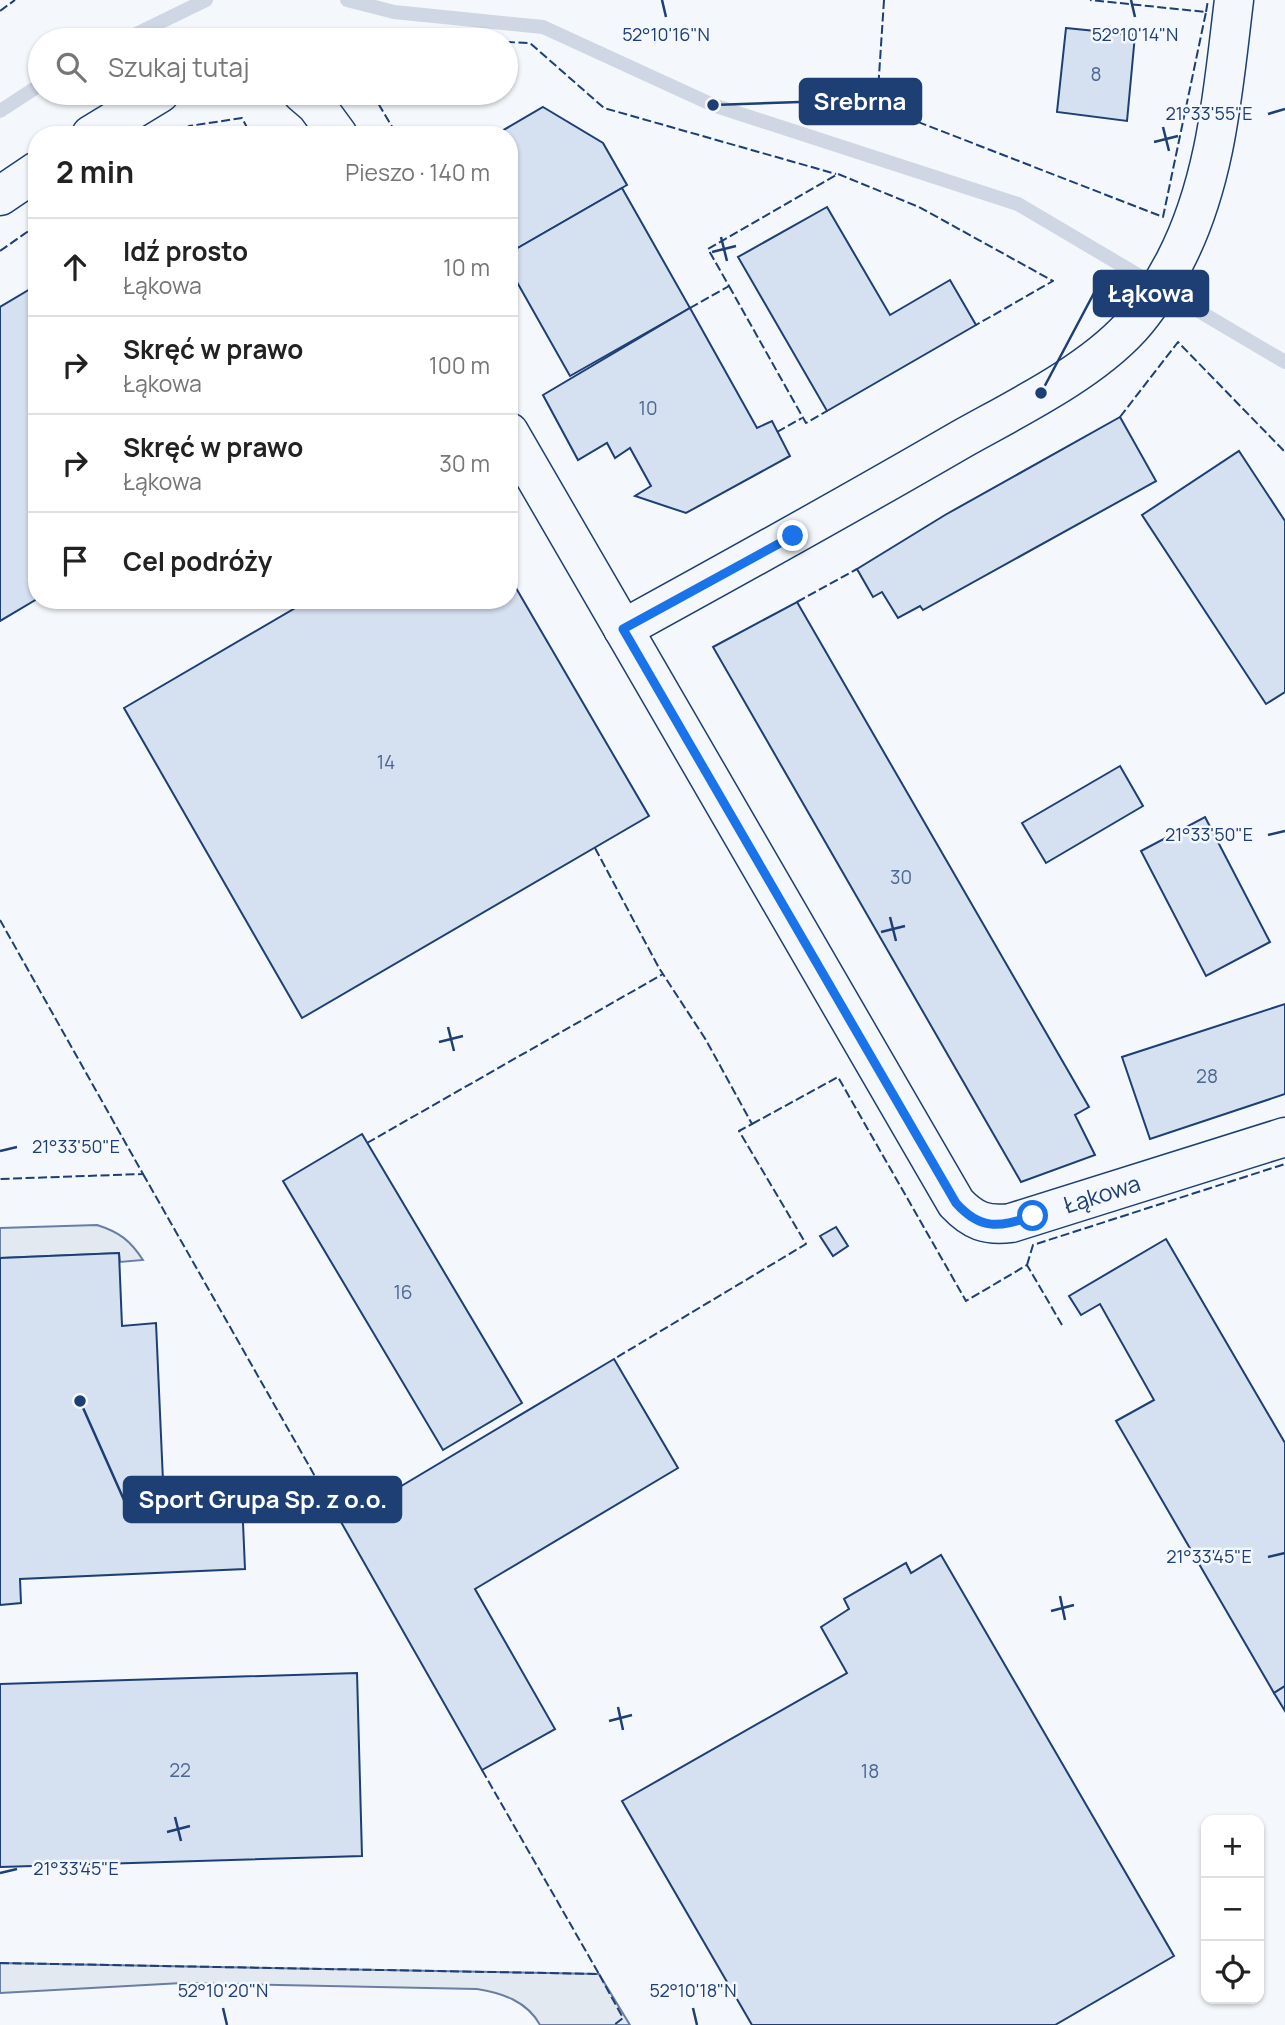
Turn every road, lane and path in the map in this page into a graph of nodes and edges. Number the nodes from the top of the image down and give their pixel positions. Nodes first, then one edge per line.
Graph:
1 (1234, 0) edge
2 (140, 105) edge
3 (317, 105) edge
4 (106, 126) edge
5 (332, 126) edge
6 (28, 177) edge
7 (0, 196) edge
8 (518, 448) edge
9 (623, 629) junction
10 (1285, 1136) edge

1 - 9 street
2 - 4 street
3 - 5 street
6 - 7 street
8 - 9 street, Łąkowa
9 - 10 street, Łąkowa

